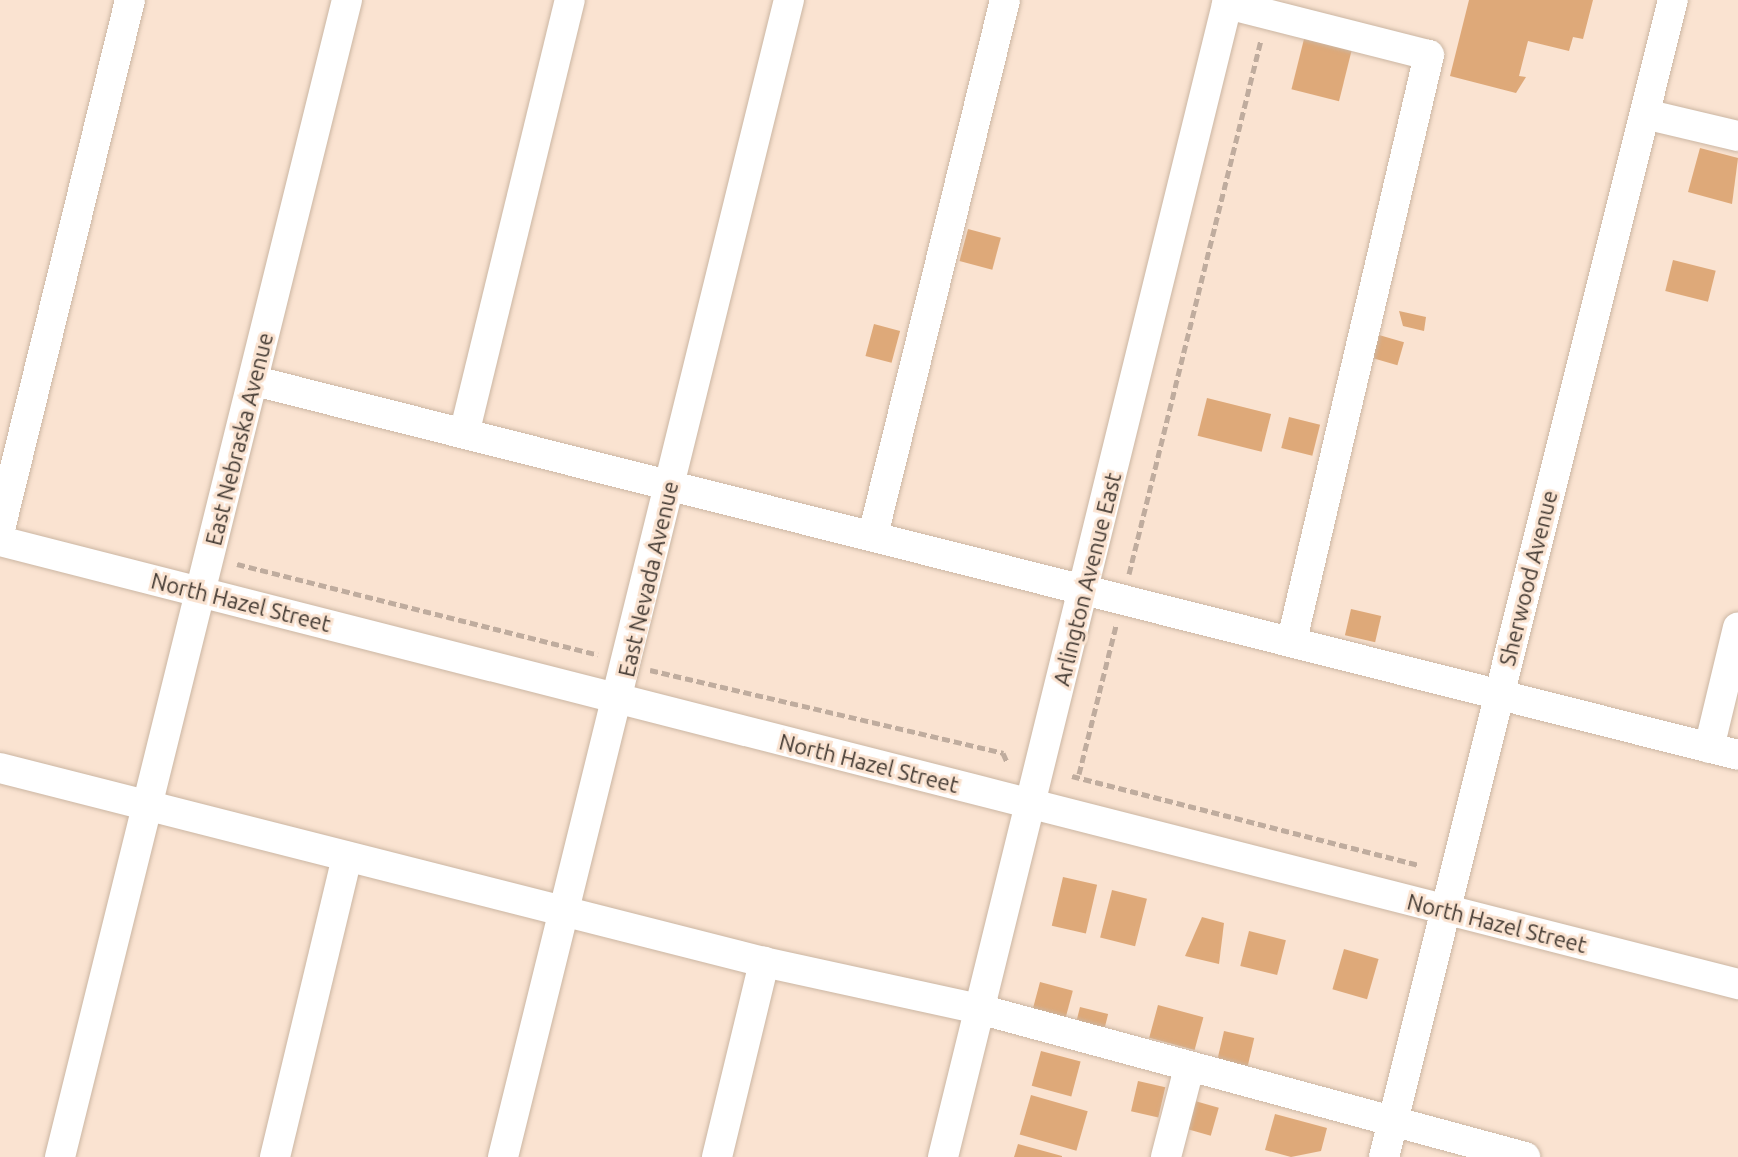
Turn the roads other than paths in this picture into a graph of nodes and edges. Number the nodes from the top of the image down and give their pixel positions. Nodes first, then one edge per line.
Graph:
1 (130, 0) edge
2 (347, 0) edge
3 (570, 0) edge
4 (789, 0) edge
5 (1005, 0) edge
6 (1673, 0) edge
7 (1228, 2) edge
8 (1645, 114) junction
9 (1738, 136) edge
10 (255, 381) junction
11 (465, 430) junction
12 (670, 483) junction
13 (0, 529) edge
14 (873, 535) junction
15 (0, 541) edge
16 (200, 592) junction
17 (1083, 592) junction
18 (1738, 627) edge
19 (1292, 640) junction
20 (1499, 693) junction
21 (619, 699) junction
22 (1724, 752) edge
23 (0, 768) edge
24 (1032, 804) junction
25 (145, 805) junction
26 (347, 856) junction
27 (565, 910) junction
28 (1447, 910) junction
29 (764, 962) junction
30 (1738, 984) edge
31 (979, 1009) junction
32 (1189, 1068) junction
33 (1392, 1124) junction
34 (60, 1157) edge
35 (275, 1157) edge
36 (503, 1157) edge
37 (717, 1157) edge
38 (943, 1157) edge
39 (1166, 1157) edge
40 (1384, 1157) edge
41 (1525, 1157) edge

1 - 13 street
2 - 10 street, East Nebraska Avenue
3 - 11 street
4 - 12 street, East Nevada Avenue
5 - 14 street
6 - 8 street, Sherwood Avenue
7 - 17 street, Arlington Avenue East
7 - 19 street
8 - 9 street
8 - 20 street, Sherwood Avenue
10 - 11 street
10 - 16 street, East Nebraska Avenue
11 - 12 street
12 - 14 street
12 - 21 street, East Nevada Avenue
14 - 17 street
15 - 16 street, North Hazel Street
16 - 21 street, North Hazel Street
16 - 25 street, East Nebraska Avenue
17 - 19 street
17 - 24 street, Arlington Avenue East
18 - 22 street
19 - 20 street
20 - 22 street
20 - 28 street, Sherwood Avenue
21 - 24 street, North Hazel Street
21 - 27 street, East Nevada Avenue
23 - 25 street
24 - 28 street, North Hazel Street
24 - 31 street, Arlington Avenue East
25 - 26 street
25 - 34 street, East Nebraska Avenue
26 - 27 street
26 - 35 street
27 - 29 street
27 - 36 street, East Nevada Avenue
28 - 30 street, North Hazel Street
28 - 33 street, Sherwood Avenue
29 - 31 street
29 - 37 street
31 - 32 street
31 - 38 street, Arlington Avenue East
32 - 33 street
32 - 39 street
33 - 40 street, Sherwood Avenue
33 - 41 street

